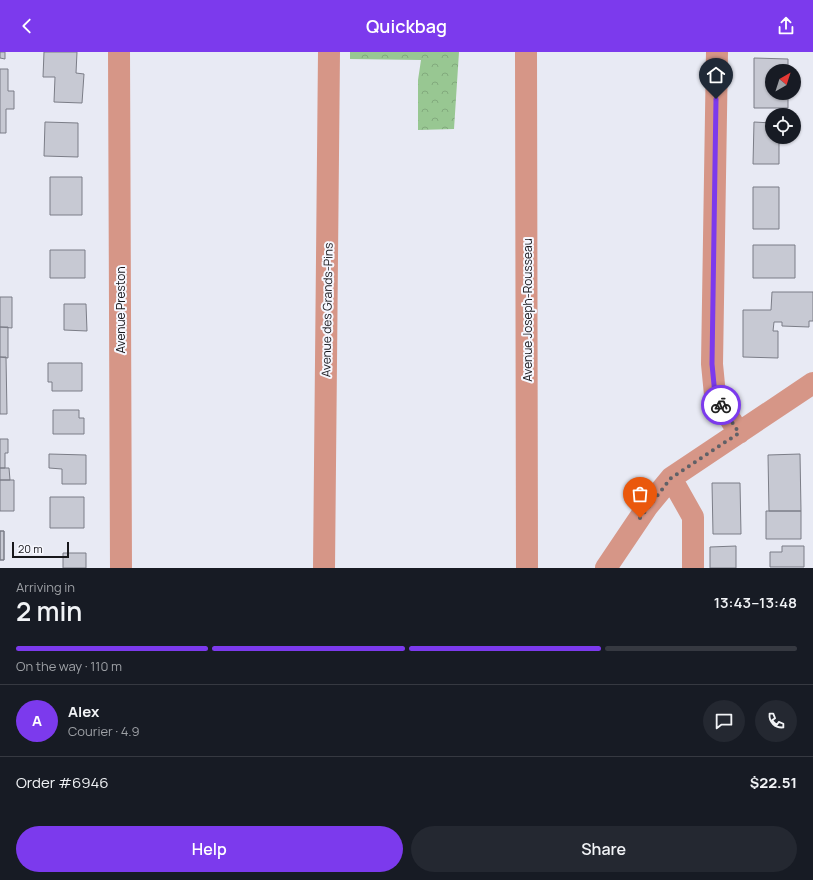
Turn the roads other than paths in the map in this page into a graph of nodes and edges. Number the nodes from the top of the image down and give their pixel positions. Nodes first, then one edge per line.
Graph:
1 (119, 52) edge
2 (330, 52) edge
3 (526, 52) edge
4 (717, 52) edge
5 (812, 386) edge
6 (739, 433) junction
7 (671, 478) junction
8 (121, 568) edge
9 (324, 568) edge
10 (527, 568) edge
11 (606, 568) edge
12 (693, 568) edge

1 - 8 street, Avenue Preston
2 - 9 street, Avenue des Grands-Pins
3 - 10 street, Avenue Joseph-Rousseau
4 - 6 street
5 - 6 street
6 - 7 street
7 - 11 street
7 - 12 street

